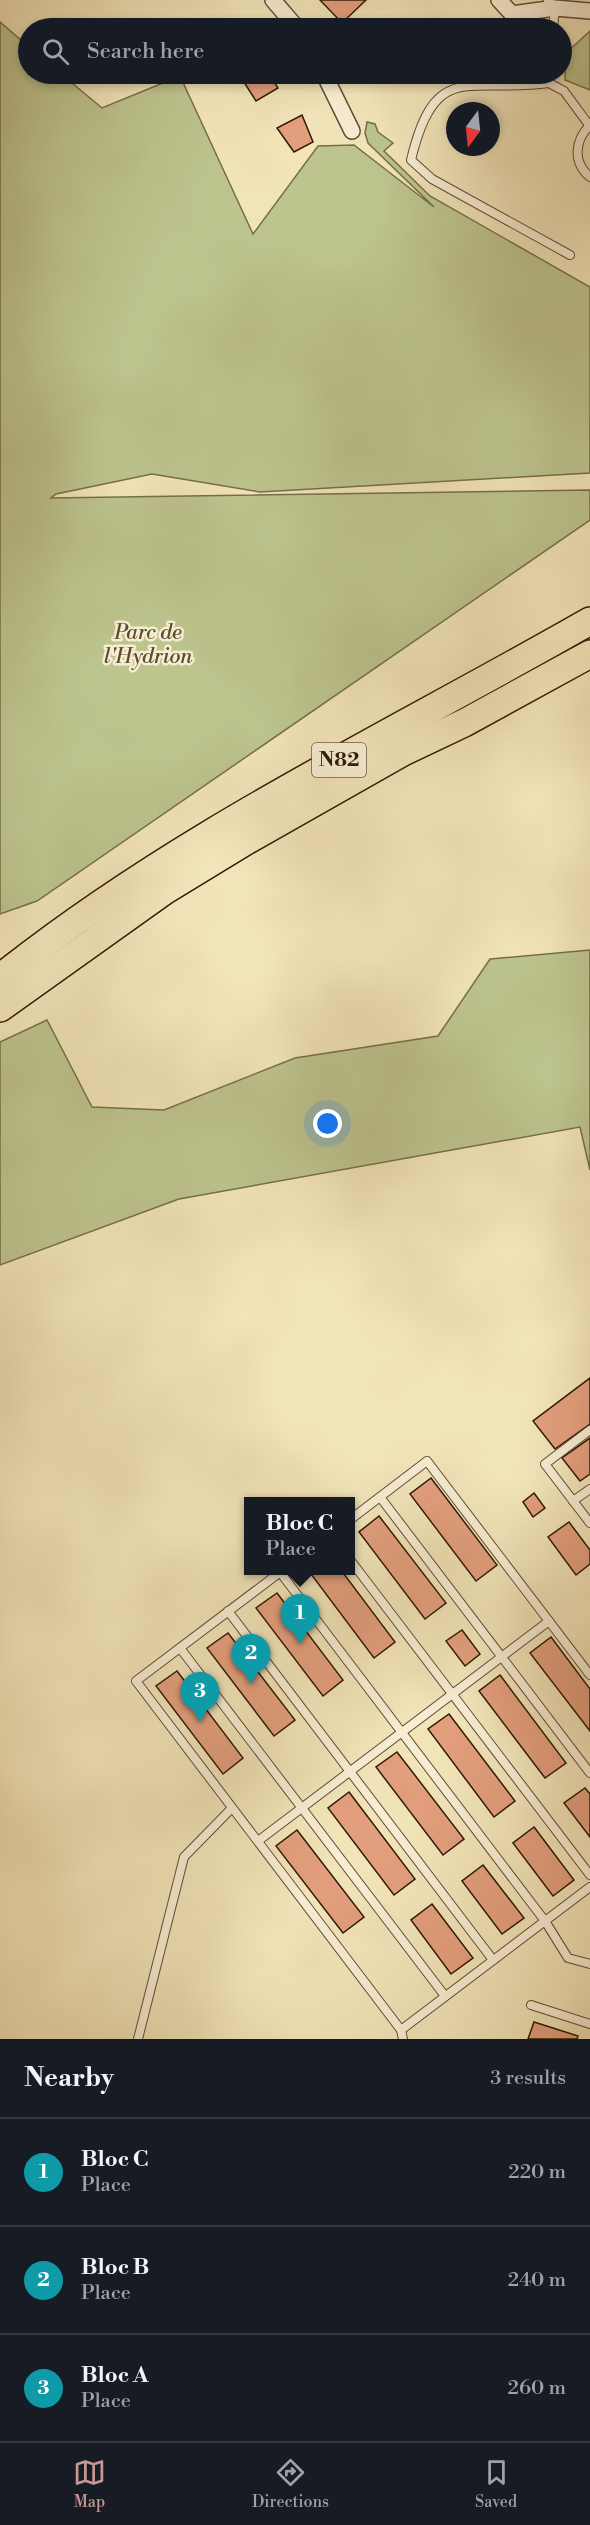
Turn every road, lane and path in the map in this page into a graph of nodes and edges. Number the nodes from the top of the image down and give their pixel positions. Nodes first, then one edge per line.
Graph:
1 (273, 0) edge
2 (499, 0) edge
3 (551, 4) edge
4 (590, 11) edge
5 (288, 18) edge
6 (329, 84) edge
7 (542, 84) edge
8 (551, 84) edge
9 (590, 125) edge
10 (352, 131) dead end
11 (590, 177) edge
12 (570, 255) dead end
13 (590, 621) edge
14 (590, 654) edge
15 (30, 954) junction
16 (0, 965) edge
17 (0, 978) edge
18 (0, 1008) edge
19 (590, 1430) edge
20 (590, 1489) edge
21 (380, 1497) junction
22 (573, 1501) junction
23 (355, 1516) edge
24 (590, 1523) edge
25 (355, 1566) edge
26 (276, 1575) edge
27 (284, 1575) edge
28 (228, 1611) junction
29 (549, 1621) junction
30 (180, 1648) junction
31 (502, 1657) junction
32 (590, 1675) edge
33 (453, 1694) junction
34 (402, 1732) junction
35 (350, 1772) junction
36 (590, 1773) edge
37 (232, 1808) junction
38 (302, 1808) junction
39 (258, 1841) junction
40 (590, 1875) edge
41 (590, 1887) edge
42 (545, 1920) junction
43 (493, 1960) junction
44 (590, 1964) edge
45 (445, 1996) junction
46 (531, 2005) dead end
47 (590, 2024) edge
48 (401, 2030) junction
49 (138, 2039) edge
50 (403, 2039) edge

1 - 5 street
2 - 3 street
3 - 4 street
6 - 10 street
7 - 12 lane
8 - 9 lane
9 - 11 lane
13 - 15 highway, N82
14 - 18 highway, N82
15 - 16 highway
15 - 17 highway, N82
19 - 22 lane
20 - 22 lane
21 - 23 lane
21 - 29 lane
21 - 31 lane
22 - 24 lane
25 - 33 lane
26 - 28 lane
27 - 34 lane
28 - 30 lane
28 - 35 lane
29 - 31 lane
29 - 32 lane
30 - 37 lane
30 - 38 lane
31 - 33 lane
31 - 36 lane
33 - 34 lane
33 - 40 lane
34 - 35 lane
34 - 42 lane
35 - 38 lane
35 - 43 lane
37 - 39 lane
37 - 49 lane
38 - 39 lane
38 - 45 lane
39 - 48 lane
41 - 42 lane
42 - 43 lane
42 - 44 lane
43 - 45 lane
45 - 48 lane
46 - 47 lane
48 - 50 lane

